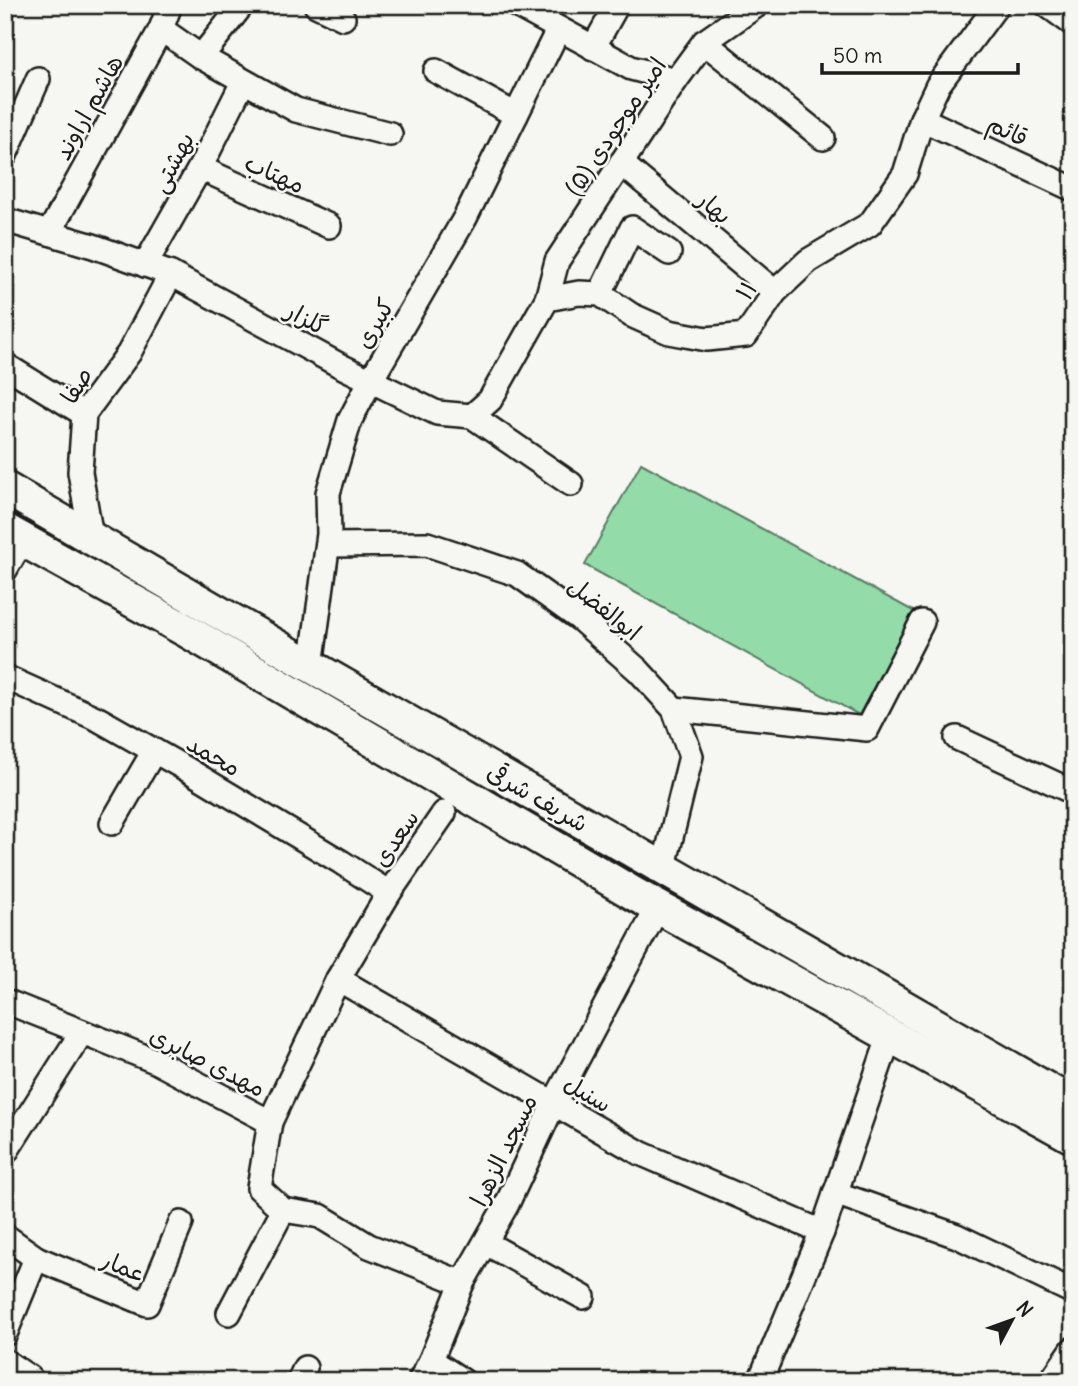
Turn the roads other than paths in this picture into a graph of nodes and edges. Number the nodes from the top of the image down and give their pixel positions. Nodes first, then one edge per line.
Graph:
1 (170, 5) edge
2 (242, 5) edge
3 (316, 5) edge
4 (516, 5) edge
5 (617, 5) edge
6 (757, 5) edge
7 (998, 5) edge
8 (1047, 5) edge
9 (343, 18) dead end
10 (1073, 24) edge
11 (161, 29) junction
12 (558, 30) junction
13 (704, 42) junction
14 (593, 48) junction
15 (201, 57) junction
16 (436, 71) dead end
17 (38, 79) dead end
18 (677, 80) junction
19 (243, 82) junction
20 (516, 115) junction
21 (922, 119) junction
22 (390, 134) dead end
23 (823, 138) dead end
24 (5, 155) edge
25 (621, 163) junction
26 (200, 168) junction
27 (1073, 189) edge
28 (5, 220) edge
29 (329, 226) dead end
30 (49, 233) junction
31 (669, 253) dead end
32 (145, 265) junction
33 (171, 274) junction
34 (775, 292) junction
35 (600, 293) junction
36 (547, 299) junction
37 (5, 365) edge
38 (371, 380) junction
39 (84, 414) junction
40 (472, 416) junction
41 (571, 484) dead end
42 (5, 488) edge
43 (91, 537) junction
44 (328, 545) junction
45 (9, 550) edge
46 (922, 622) dead end
47 (311, 666) junction
48 (5, 677) edge
49 (674, 709) junction
50 (957, 738) dead end
51 (154, 751) junction
52 (474, 760) junction
53 (1073, 792) edge
54 (450, 801) junction
55 (112, 823) dead end
56 (663, 870) junction
57 (389, 893) junction
58 (658, 907) junction
59 (338, 979) junction
60 (5, 1001) edge
61 (82, 1032) junction
62 (890, 1035) junction
63 (554, 1103) junction
64 (1073, 1104) edge
65 (270, 1122) junction
66 (1073, 1137) edge
67 (5, 1153) edge
68 (835, 1193) junction
69 (283, 1210) junction
70 (181, 1223) dead end
71 (822, 1232) junction
72 (5, 1236) edge
73 (486, 1243) junction
74 (36, 1258) junction
75 (462, 1283) junction
76 (1073, 1292) edge
77 (583, 1297) dead end
78 (229, 1313) dead end
79 (5, 1334) edge
80 (1073, 1349) edge
81 (431, 1360) junction
82 (5, 1361) edge
83 (30, 1378) dead end
84 (420, 1381) edge
85 (463, 1381) edge
86 (760, 1381) edge
87 (1051, 1381) edge

1 - 11 street, هاشم اراوند
2 - 15 street
3 - 9 street
4 - 12 street
5 - 14 street
6 - 13 street, امیر موجودی (۵)
7 - 21 street, ۱۱
8 - 10 street
11 - 15 street
11 - 30 street, هاشم اراوند
12 - 14 street
12 - 20 street, کبیری
13 - 18 street, امیر موجودی (۵)
13 - 23 street
14 - 18 street
15 - 19 street
16 - 20 street
17 - 24 street
18 - 25 street, امیر موجودی (۵)
19 - 22 street
19 - 26 street, بهشتی
20 - 38 street, کبیری
21 - 27 street, قائم
21 - 34 street, ۱۱
25 - 34 street, بهار
25 - 36 street, امیر موجودی (۵)
26 - 29 street, مهتاب
26 - 32 street, بهشتی
28 - 30 street, گلزار
30 - 32 street, گلزار
31 - 35 street
32 - 33 street, گلزار
33 - 38 street, گلزار
33 - 39 street, صفا
34 - 35 street, ۱۱
35 - 36 street
36 - 40 street
37 - 39 street
38 - 40 street, گلزار
38 - 44 street, کبیری
39 - 43 street, صفا
40 - 41 street, گلزار
42 - 43 main road, شریف شرقی
43 - 47 main road, شریف شرقی
44 - 47 street, کبیری
44 - 49 street, ابوالفضل
45 - 54 main road, شریف شرقی
46 - 49 street
47 - 52 main road, شریف شرقی
48 - 51 street, محمد
49 - 56 street, ابوالفضل
50 - 53 street
51 - 55 street
51 - 57 street, محمد
52 - 54 main road
52 - 56 main road, شریف شرقی
54 - 57 street, سعدی
54 - 58 main road, شریف شرقی
56 - 64 main road, شریف شرقی
57 - 59 street, سعدی
58 - 62 main road, شریف شرقی
58 - 63 street, مسجد الزهرا
59 - 63 street, سنبل
59 - 65 street, سعدی
60 - 61 street, مهدی صابری
61 - 65 street, مهدی صابری
61 - 67 street
62 - 66 main road, شریف شرقی
62 - 68 street
63 - 71 street, سنبل
63 - 73 street, مسجد الزهرا
65 - 69 street, مهدی صابری
68 - 71 street
68 - 76 street
69 - 75 street
69 - 78 street
70 - 74 street, عمار
71 - 86 street
72 - 74 street, عمار
73 - 75 street, مسجد الزهرا
73 - 77 street
74 - 79 street
75 - 81 street, مسجد الزهرا
80 - 87 street
81 - 84 street, مسجد الزهرا
81 - 85 street
82 - 83 street

